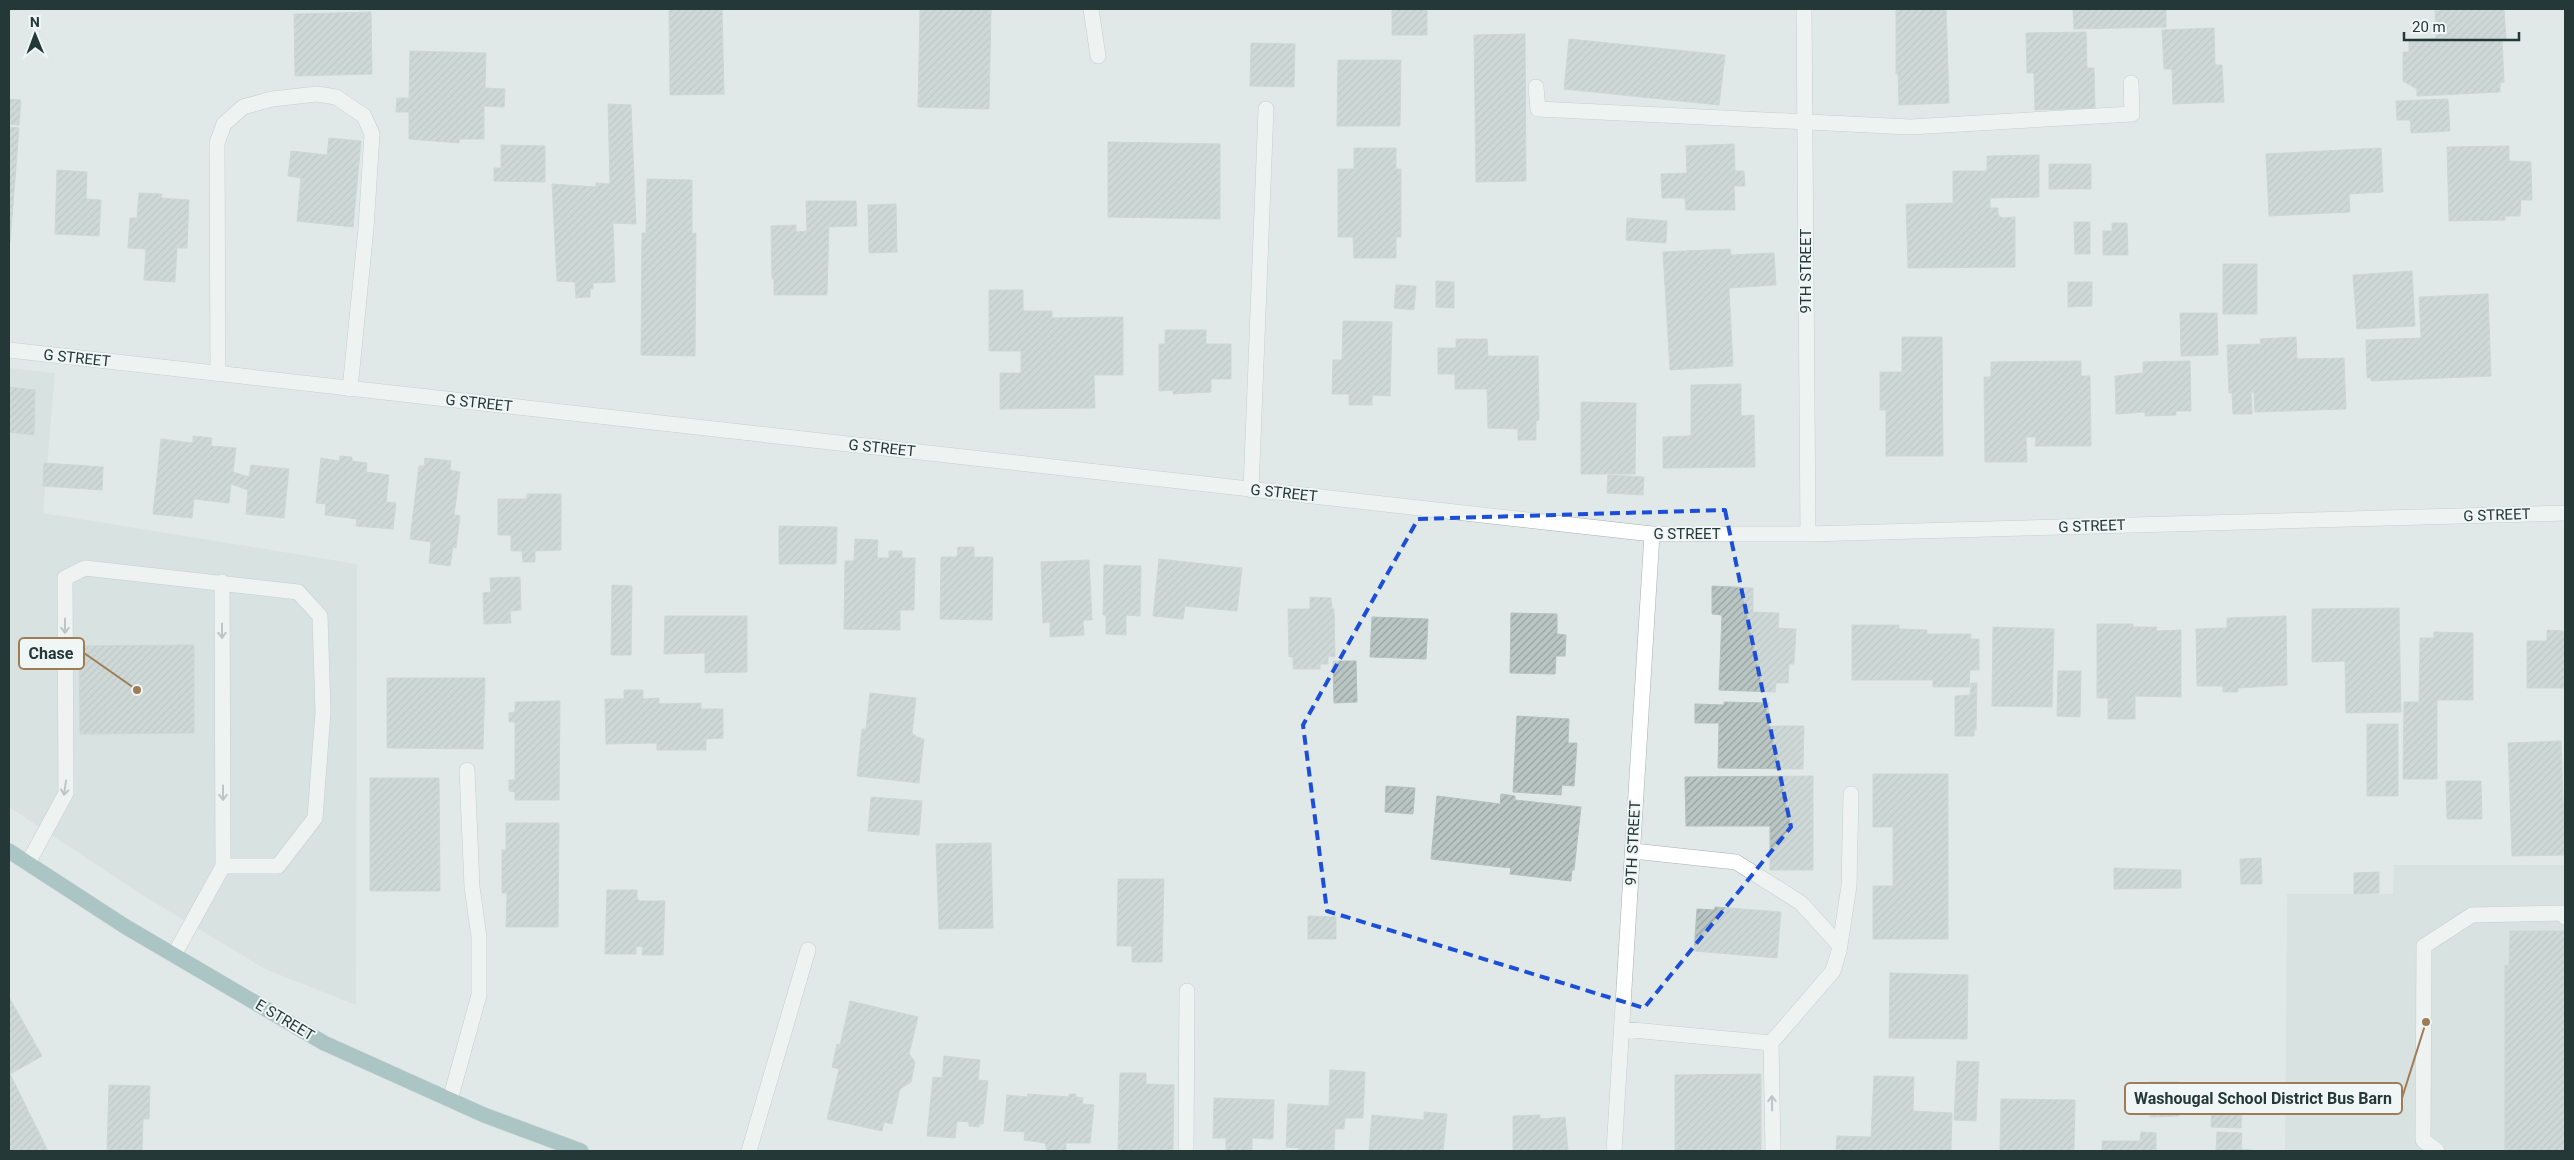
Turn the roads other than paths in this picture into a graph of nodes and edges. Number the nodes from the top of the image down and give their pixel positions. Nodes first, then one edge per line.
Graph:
1 (1091, 9) edge
2 (1804, 9) edge
3 (1098, 56) dead end
4 (2131, 84) dead end
5 (1536, 87) dead end
6 (1266, 110) dead end
7 (1805, 121) junction
8 (9, 350) edge
9 (218, 374) junction
10 (350, 389) junction
11 (1251, 490) junction
12 (2565, 514) edge
13 (1652, 534) junction
14 (1808, 534) junction
15 (222, 582) junction
16 (467, 770) dead end
17 (1851, 794) dead end
18 (9, 851) edge
19 (1633, 851) junction
20 (28, 863) junction
21 (223, 866) junction
22 (2565, 917) edge
23 (1840, 946) junction
24 (808, 950) dead end
25 (174, 955) junction
26 (1187, 991) dead end
27 (1622, 1029) junction
28 (1771, 1044) junction
29 (450, 1100) junction
30 (581, 1151) edge
31 (749, 1151) edge
32 (1186, 1151) edge
33 (1614, 1151) edge
34 (1774, 1151) edge
35 (2437, 1151) edge

1 - 3 street
2 - 7 street, 9TH STREET
4 - 7 street
5 - 7 street
6 - 11 street
7 - 14 street, 9TH STREET
8 - 9 street, G STREET
9 - 10 street, G STREET
9 - 10 street
10 - 11 street, G STREET
11 - 13 street, G STREET
12 - 14 street, G STREET
13 - 14 street, G STREET
13 - 19 street, 9TH STREET
15 -> 20 street
15 -> 21 street
15 - 21 street
16 - 29 street
17 - 23 street
18 - 20 main road, E STREET
19 - 23 street
19 - 27 street, 9TH STREET
20 - 25 main road, E STREET
21 - 25 street
22 - 35 street
23 - 28 street
24 - 31 street
25 - 29 main road, E STREET
26 - 32 street
27 - 28 street
27 - 33 street, 9TH STREET
34 -> 28 street
29 - 30 main road, E STREET

